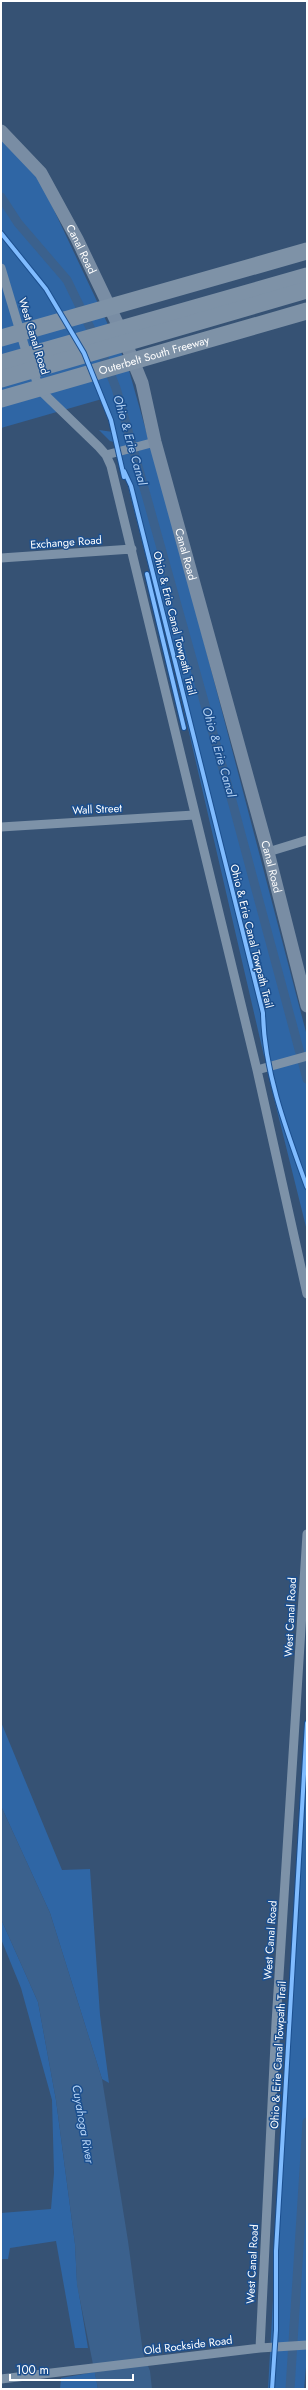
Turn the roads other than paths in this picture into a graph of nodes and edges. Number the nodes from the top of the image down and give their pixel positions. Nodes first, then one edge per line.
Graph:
1 (1, 131) edge
2 (307, 251) edge
3 (1, 268) edge
4 (307, 276) edge
5 (307, 290) edge
6 (307, 311) edge
7 (1, 338) edge
8 (1, 363) edge
9 (1, 379) edge
10 (1, 399) edge
11 (155, 442) junction
12 (106, 455) junction
13 (132, 549) junction
14 (1, 558) edge
15 (194, 815) junction
16 (1, 827) edge
17 (307, 840) edge
18 (268, 852) junction
19 (307, 1006) edge
20 (307, 1056) edge
21 (257, 1070) junction
22 (307, 1294) edge
23 (307, 1534) edge
24 (305, 2345) edge
25 (260, 2348) junction
26 (1, 2378) edge

1 - 11 main road, Canal Road
2 - 7 highway, bridge
3 - 12 street, West Canal Road
4 - 8 highway, bridge
5 - 9 highway, bridge
6 - 10 highway, Outerbelt South Freeway, bridge
11 - 12 street
11 - 18 main road, Canal Road
12 - 13 street, West Canal Road
13 - 14 street, Exchange Road
13 - 15 street, West Canal Road
15 - 16 street, Wall Street
15 - 21 street, West Canal Road
17 - 18 street
18 - 19 main road, Canal Road
20 - 21 street
21 - 22 street, West Canal Road
23 - 25 street, West Canal Road
24 - 25 street, Old Rockside Road
25 - 26 street, Old Rockside Road

